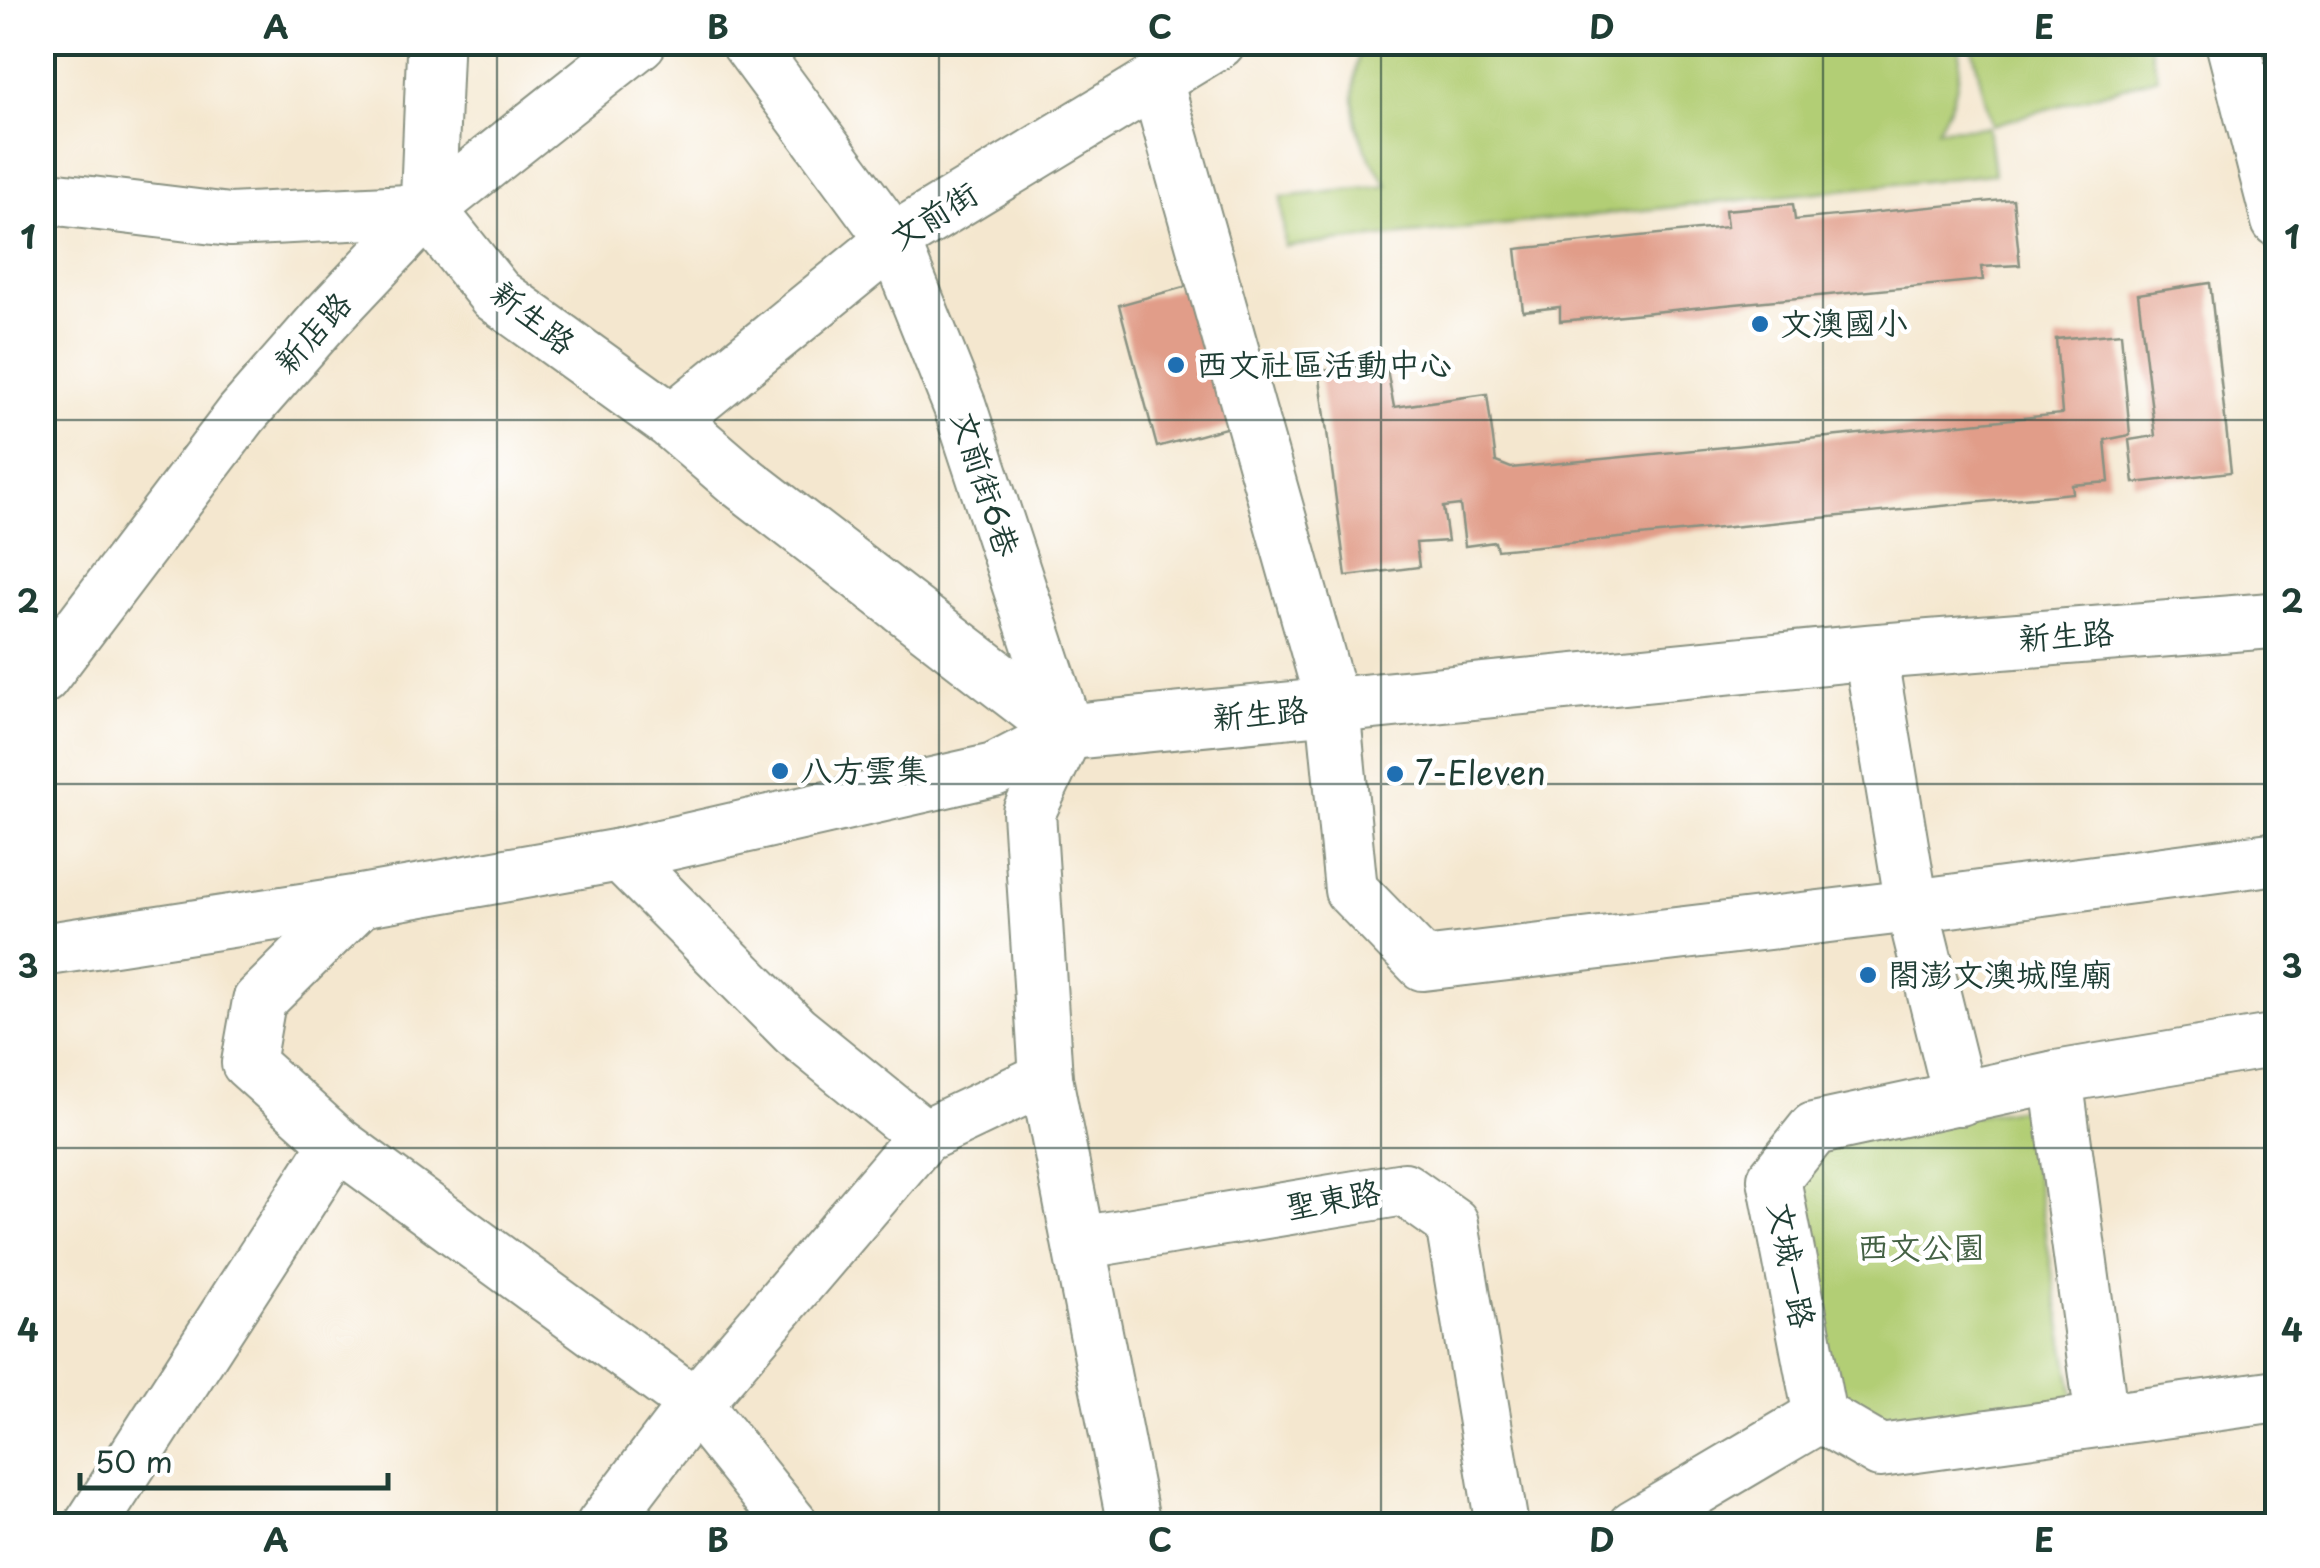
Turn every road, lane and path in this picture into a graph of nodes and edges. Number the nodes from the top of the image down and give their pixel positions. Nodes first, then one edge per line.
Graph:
1 (435, 42) edge
2 (640, 42) edge
3 (747, 42) edge
4 (1219, 42) edge
5 (2232, 42) edge
6 (1156, 80) junction
7 (42, 197) edge
8 (428, 210) junction
9 (2278, 221) edge
10 (893, 240) junction
11 (670, 420) junction
12 (2278, 620) edge
13 (1870, 652) junction
14 (42, 678) edge
15 (1333, 707) junction
16 (1067, 732) junction
17 (620, 855) junction
18 (2278, 858) edge
19 (360, 902) junction
20 (1912, 906) junction
21 (42, 950) edge
22 (2278, 1040) edge
23 (2056, 1077) junction
24 (1046, 1078) junction
25 (1960, 1099) junction
26 (924, 1136) junction
27 (337, 1143) junction
28 (1079, 1243) junction
29 (2278, 1396) edge
30 (696, 1404) junction
31 (1820, 1416) junction
32 (2102, 1420) junction
33 (90, 1526) edge
34 (602, 1526) edge
35 (793, 1526) edge
36 (1134, 1526) edge
37 (1502, 1526) edge
38 (1634, 1526) edge

1 - 8 main road
2 - 8 street, 新店路
3 - 10 street, 文前街6巷
4 - 6 street, 文前街
5 - 9 street
6 - 10 street, 文前街
6 - 15 street
7 - 8 street
8 - 11 main road, 新生路
8 - 14 street, 新店路
10 - 11 street, 文前街
10 - 16 street, 文前街6巷
11 - 16 main road, 新生路
12 - 13 main road, 新生路
13 - 15 main road, 新生路
13 - 20 street
15 - 16 main road, 新生路
15 - 20 street
16 - 17 street
16 - 24 street
17 - 19 street
17 - 26 street
18 - 20 street
19 - 21 street
19 - 27 street
20 - 25 street
22 - 23 street, 文城一路
23 - 25 street, 文城一路
23 - 32 street
24 - 26 street
24 - 28 street
25 - 31 street, 文城一路
26 - 30 street
27 - 30 street
27 - 33 street
28 - 36 street
28 - 37 street, 聖東路
29 - 32 street
30 - 34 street
30 - 35 street
31 - 32 street
31 - 38 street

